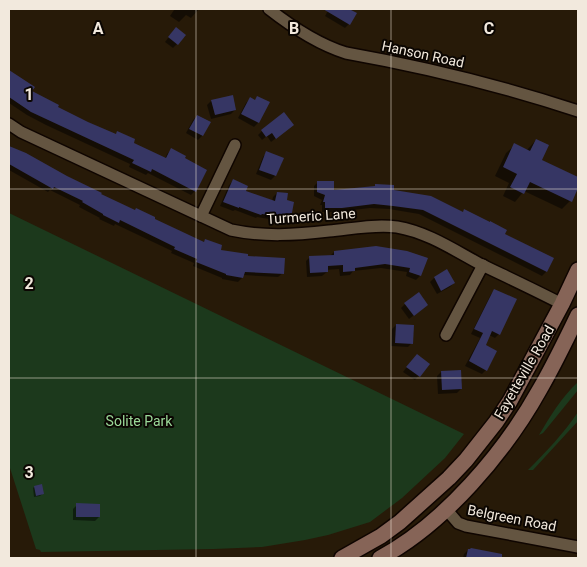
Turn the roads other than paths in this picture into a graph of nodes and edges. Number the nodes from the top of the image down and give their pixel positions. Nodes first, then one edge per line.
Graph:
1 (269, 9) edge
2 (578, 111) edge
3 (9, 124) edge
4 (235, 145) dead end
5 (201, 216) junction
6 (483, 265) junction
7 (578, 270) edge
8 (562, 304) junction
9 (578, 315) edge
10 (446, 335) dead end
11 (446, 509) junction
12 (578, 546) edge
13 (342, 558) edge
14 (380, 558) edge

1 - 2 street, Hanson Road
3 - 5 street, Turmeric Lane
4 - 5 street
5 - 6 street, Turmeric Lane
6 - 8 street, Turmeric Lane
6 - 10 street
7 - 8 main road, Fayetteville Road
8 - 13 main road, Fayetteville Road
9 - 11 main road, Fayetteville Road
11 - 12 street, Belgreen Road
11 - 14 main road, Fayetteville Road

